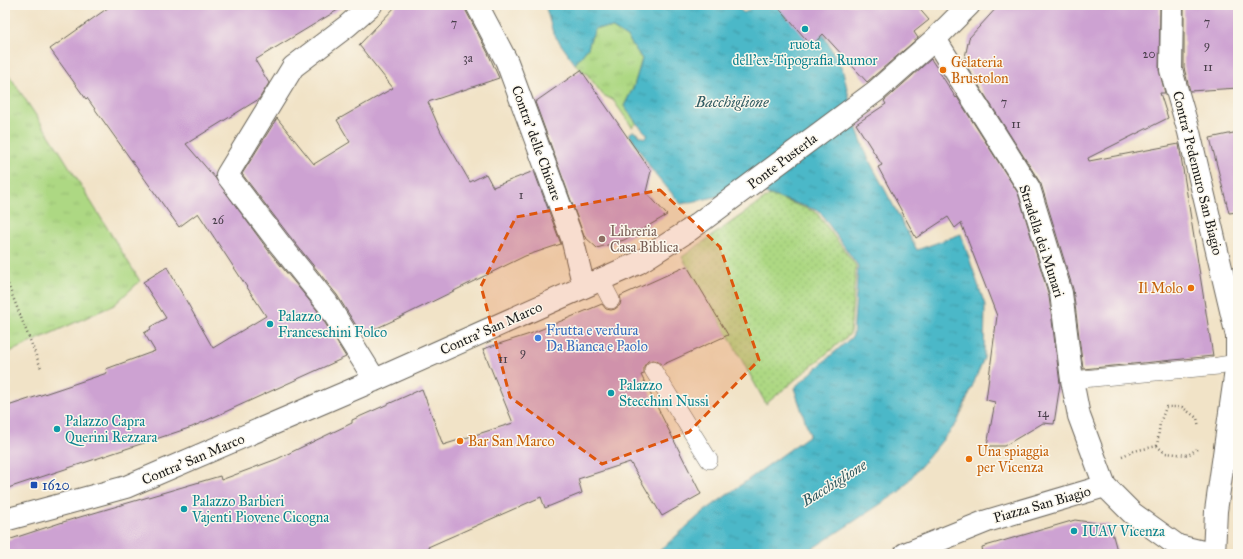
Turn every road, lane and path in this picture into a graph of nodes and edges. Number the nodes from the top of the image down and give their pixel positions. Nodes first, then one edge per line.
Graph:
1 (371, 5) edge
2 (477, 5) edge
3 (969, 5) edge
4 (1172, 5) edge
5 (935, 39) junction
6 (5, 277) edge
7 (592, 283) junction
8 (611, 300) dead end
9 (1238, 336) edge
10 (1237, 363) edge
11 (41, 368) dead end
12 (653, 370) dead end
13 (375, 380) junction
14 (1072, 380) junction
15 (1228, 429) junction
16 (1201, 431) dead end
17 (1157, 446) junction
18 (709, 460) dead end
19 (1102, 477) junction
20 (5, 520) edge
21 (905, 554) edge
22 (1211, 554) edge
23 (1214, 554) edge

1 - 13 street
2 - 7 street, Contra' delle Chioare
3 - 5 street, Ponte Pusterla
4 - 9 street, Contra' Pedemuro San Biagio
5 - 7 street, Ponte Pusterla
5 - 14 street, Stradella dei Munari
6 - 11 path
7 - 8 lane
7 - 13 street, Contra' San Marco
9 - 10 street, Contra' Pedemuro San Biagio
10 - 14 lane
10 - 15 street, Contra' Pedemuro San Biagio
12 - 18 lane
13 - 20 street, Contra' San Marco
14 - 19 street, Stradella dei Munari
15 - 17 path
15 - 23 street, Contra' Pedemuro San Biagio
16 - 17 path
17 - 19 path
19 - 21 street, Piazza San Biagio
19 - 22 street, Piazza San Biagio

